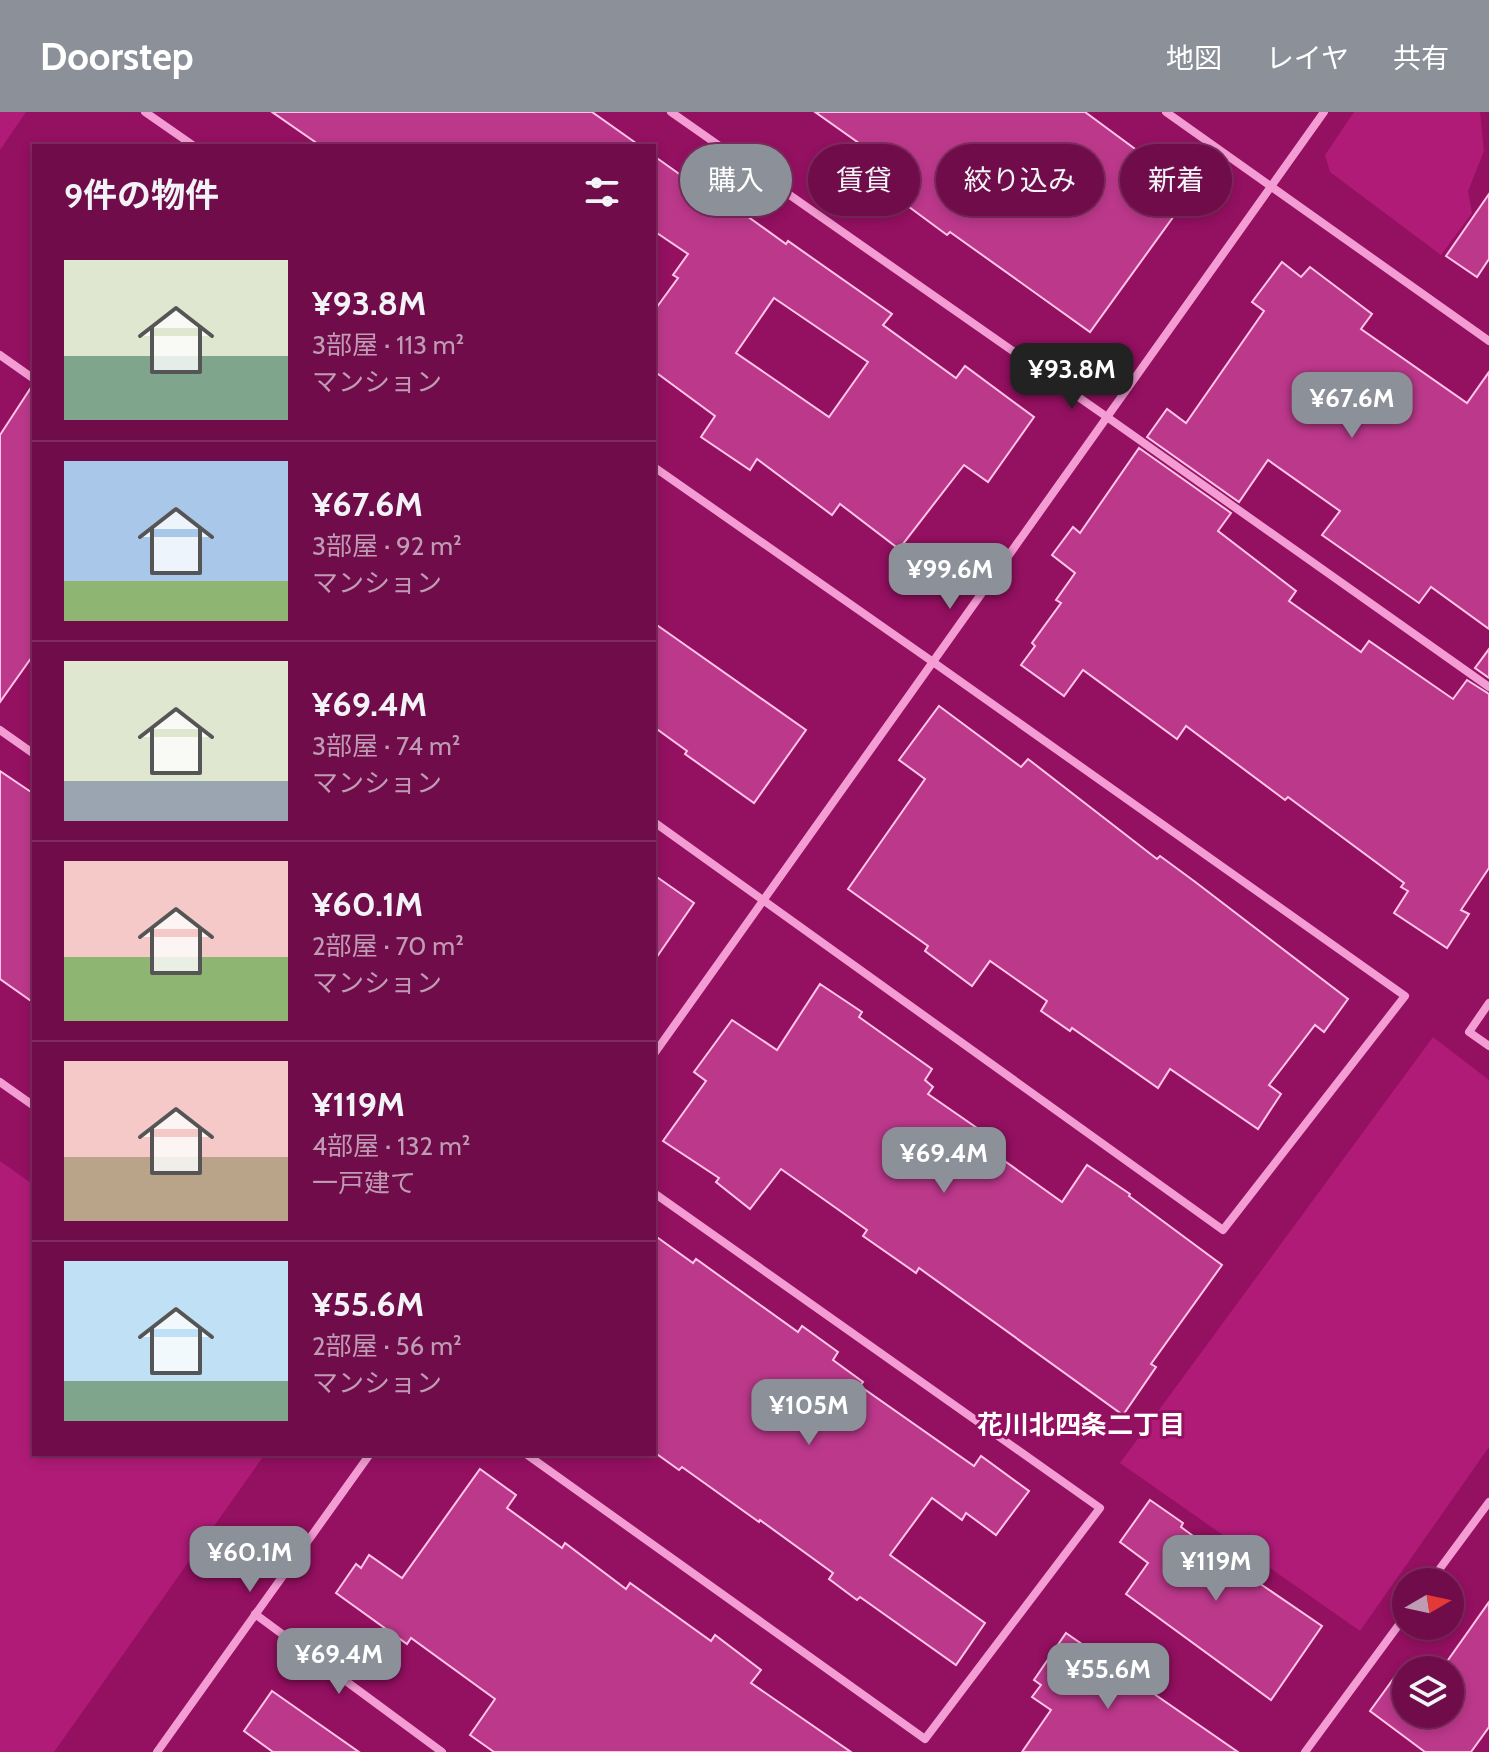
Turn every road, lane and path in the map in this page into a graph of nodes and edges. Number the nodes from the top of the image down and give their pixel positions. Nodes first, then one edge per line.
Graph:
1 (145, 112) edge
2 (671, 112) edge
3 (1166, 112) edge
4 (1324, 112) edge
5 (191, 144) edge
6 (1271, 187) junction
7 (1489, 341) edge
8 (0, 355) edge
9 (32, 378) edge
10 (1107, 417) junction
11 (656, 468) edge
12 (933, 662) junction
13 (1489, 687) edge
14 (0, 730) edge
15 (32, 753) edge
16 (656, 823) edge
17 (763, 900) junction
18 (1489, 1003) edge
19 (1489, 1046) edge
20 (656, 1051) edge
21 (0, 1082) edge
22 (32, 1105) edge
23 (656, 1194) edge
24 (369, 1456) edge
25 (529, 1456) edge
26 (1489, 1502) edge
27 (1440, 1568) edge
28 (255, 1614) junction
29 (1392, 1634) edge
30 (157, 1752) edge
31 (442, 1752) edge
32 (1305, 1752) edge

1 - 5 street
2 - 10 street
3 - 6 street
4 - 6 street
6 - 7 street
6 - 10 street
8 - 9 street
10 - 12 street
10 - 13 street
11 - 12 street
12 - 17 street
12 - 17 street
14 - 15 street
16 - 17 street
17 - 20 street
18 - 19 street
21 - 22 street
23 - 25 street
24 - 28 street
26 - 27 street
28 - 30 street
28 - 31 street
29 - 32 street

